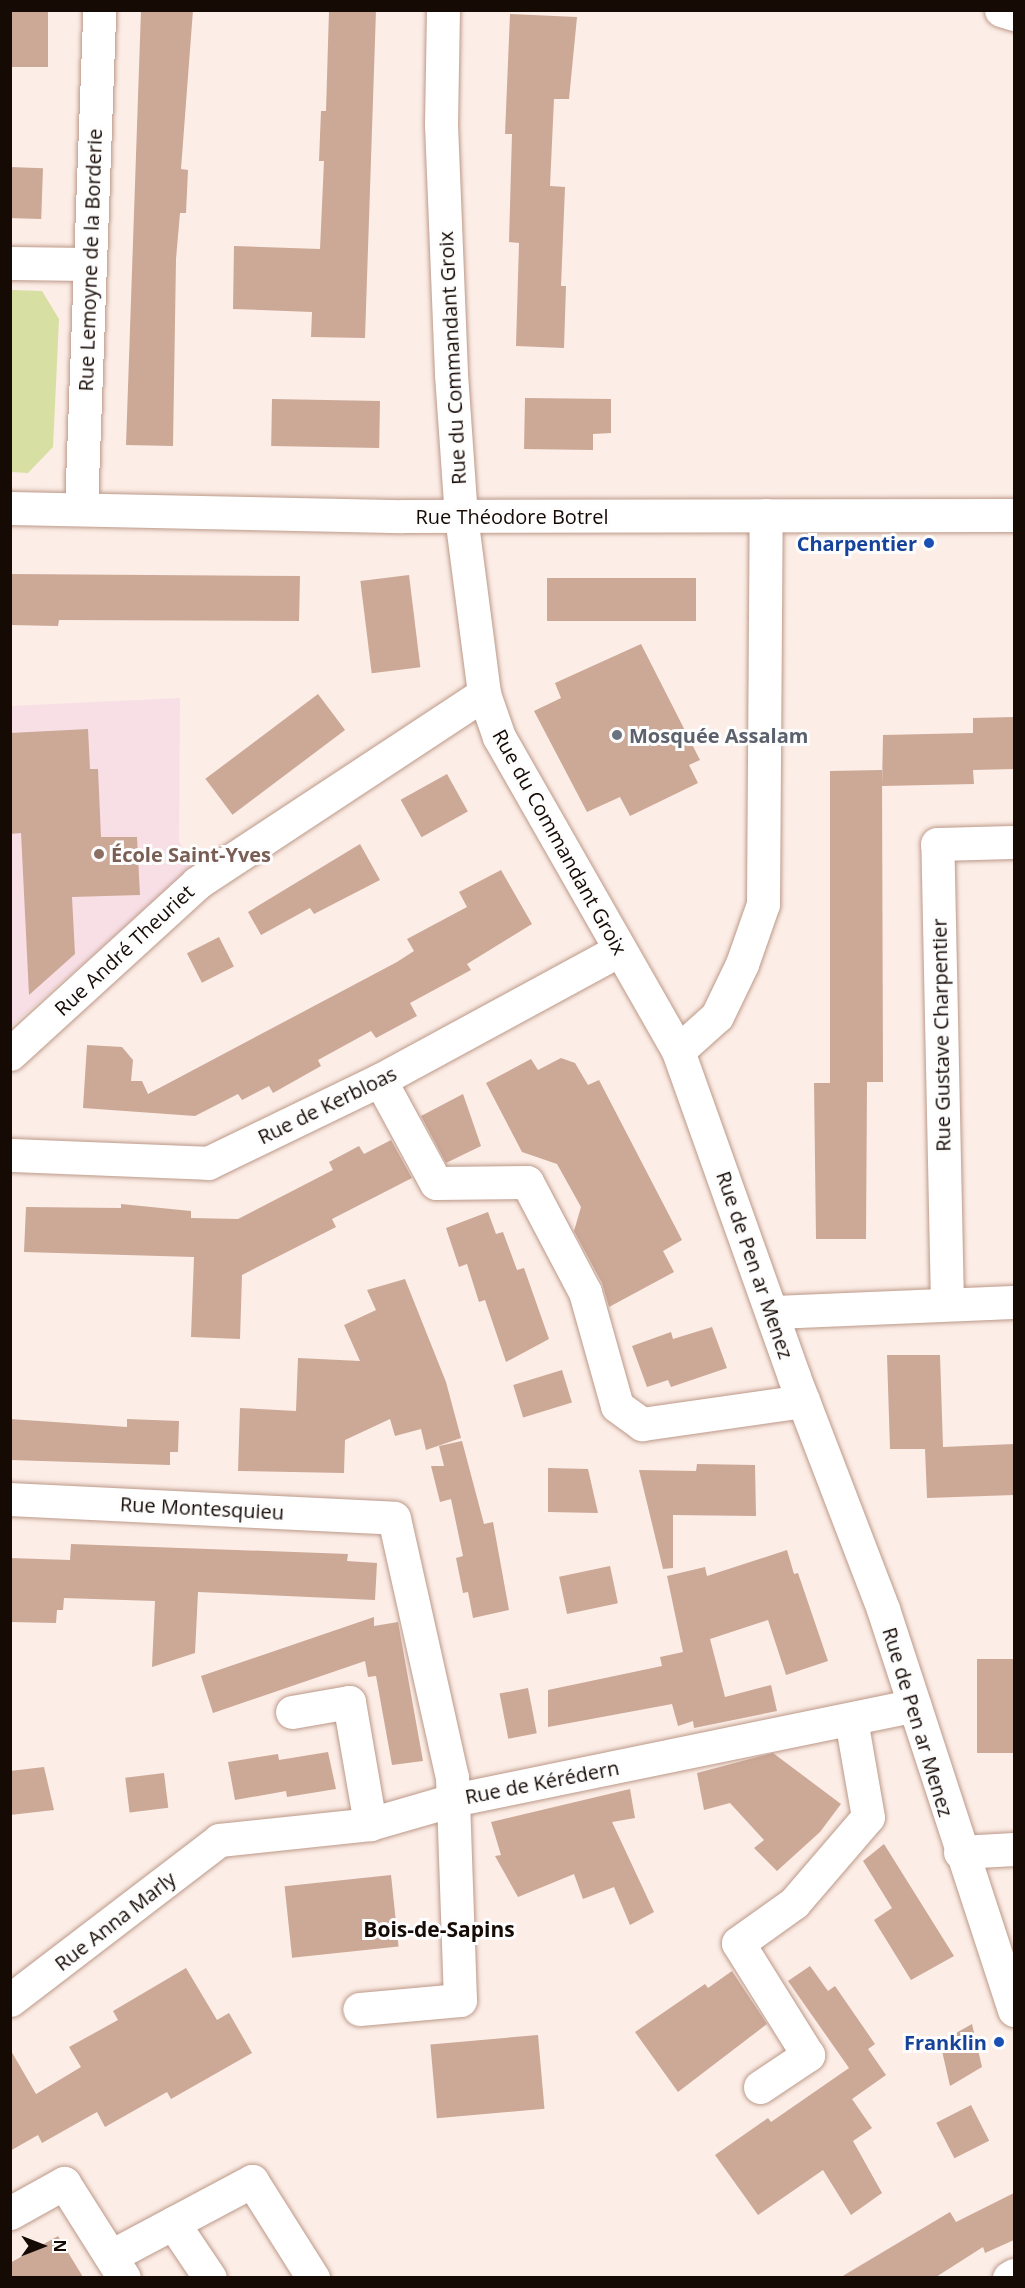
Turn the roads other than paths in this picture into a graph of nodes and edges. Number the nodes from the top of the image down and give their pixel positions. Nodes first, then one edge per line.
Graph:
1 (99, 10) edge
2 (443, 10) edge
3 (1000, 10) edge
4 (1014, 14) edge
5 (10, 263) edge
6 (90, 264) junction
7 (10, 508) edge
8 (81, 509) junction
9 (766, 515) junction
10 (1014, 515) edge
11 (461, 516) junction
12 (484, 694) junction
13 (1014, 842) edge
14 (619, 950) junction
15 (678, 1051) junction
16 (10, 1054) edge
17 (381, 1080) junction
18 (10, 1155) edge
19 (1014, 1302) edge
20 (947, 1304) junction
21 (773, 1312) junction
22 (803, 1401) junction
23 (10, 1499) edge
24 (394, 1518) joint
25 (914, 1705) junction
26 (292, 1712) dead end
27 (851, 1719) junction
28 (453, 1800) junction
29 (370, 1824) junction
30 (1014, 1849) edge
31 (960, 1852) junction
32 (10, 2000) edge
33 (359, 2009) dead end
34 (1014, 2010) edge
35 (760, 2087) dead end
36 (10, 2212) edge
37 (173, 2223) junction
38 (118, 2267) edge
39 (1014, 2275) edge
40 (210, 2277) edge
41 (313, 2277) edge
42 (1009, 2277) edge

1 - 6 street, Rue Lemoyne de la Borderie
2 - 11 street, Rue du Commandant Groix
3 - 4 street
5 - 6 street
6 - 8 street, Rue Lemoyne de la Borderie
7 - 8 street, Rue Théodore Botrel
8 - 11 street, Rue Théodore Botrel
9 - 10 street, Rue Théodore Botrel
9 - 11 street, Rue Théodore Botrel
9 - 15 street
11 - 12 street, Rue du Commandant Groix
12 - 14 street, Rue du Commandant Groix
12 - 16 street, Rue André Theuriet
13 - 20 street, Rue Gustave Charpentier
14 - 15 street, Rue du Commandant Groix
14 - 17 street, Rue de Kerbloas
15 - 21 street, Rue de Pen ar Menez
17 - 18 street, Rue de Kerbloas
17 - 22 street
19 - 20 street
20 - 21 street
21 - 22 street, Rue de Pen ar Menez
22 - 25 street, Rue de Pen ar Menez
23 - 24 street, Rue Montesquieu
24 - 28 street, Rue de Kérédern
25 - 27 street, Rue de Kérédern
25 - 31 street, Rue de Pen ar Menez
26 - 29 street
27 - 28 street, Rue de Kérédern
27 - 35 street
28 - 29 street
28 - 33 street
29 - 32 street, Rue Anna Marly
30 - 31 street
31 - 34 street, Rue de Pen ar Menez
36 - 38 street
37 - 38 street
37 - 40 street
37 - 41 street
39 - 42 street

